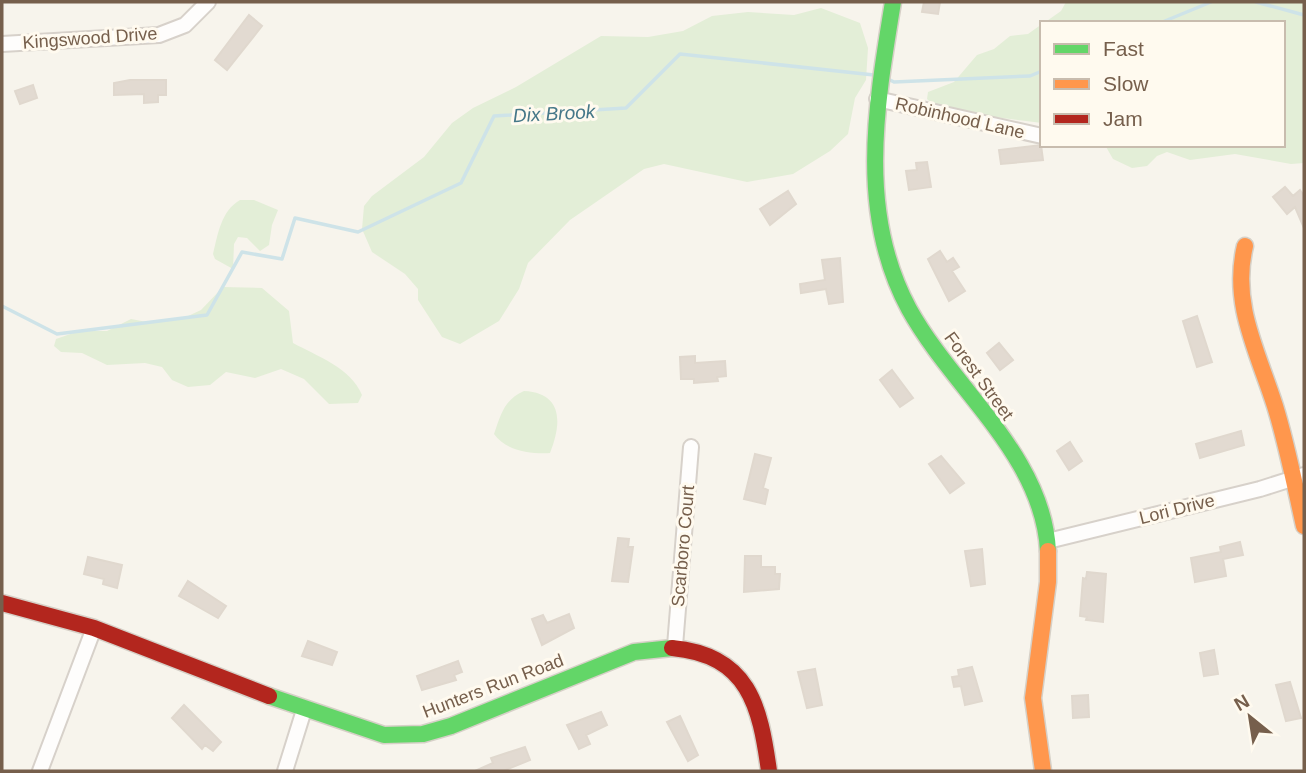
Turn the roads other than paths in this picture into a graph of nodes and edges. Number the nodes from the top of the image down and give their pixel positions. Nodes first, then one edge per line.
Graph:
1 (208, 2) edge
2 (893, 2) edge
3 (2, 44) edge
4 (878, 93) junction
5 (1040, 135) edge
6 (1245, 246) dead end
7 (691, 447) dead end
8 (1299, 477) edge
9 (1304, 526) edge
10 (1048, 541) junction
11 (2, 603) edge
12 (94, 628) junction
13 (675, 646) junction
14 (304, 710) junction
15 (40, 771) edge
16 (285, 771) edge
17 (769, 771) edge
18 (1043, 771) edge

1 - 3 street, Kingswood Drive
2 - 4 street, Forest Street
4 - 5 street, Robinhood Lane
4 - 10 street, Forest Street
6 - 8 street
7 - 13 street, Scarboro Court
8 - 9 street
8 - 10 street, Lori Drive
10 - 18 street, Forest Street
11 - 12 street, Hunters Run Road
12 - 14 street, Hunters Run Road
12 - 15 street
13 - 14 street, Hunters Run Road
13 - 17 street, Hunters Run Road
14 - 16 street

